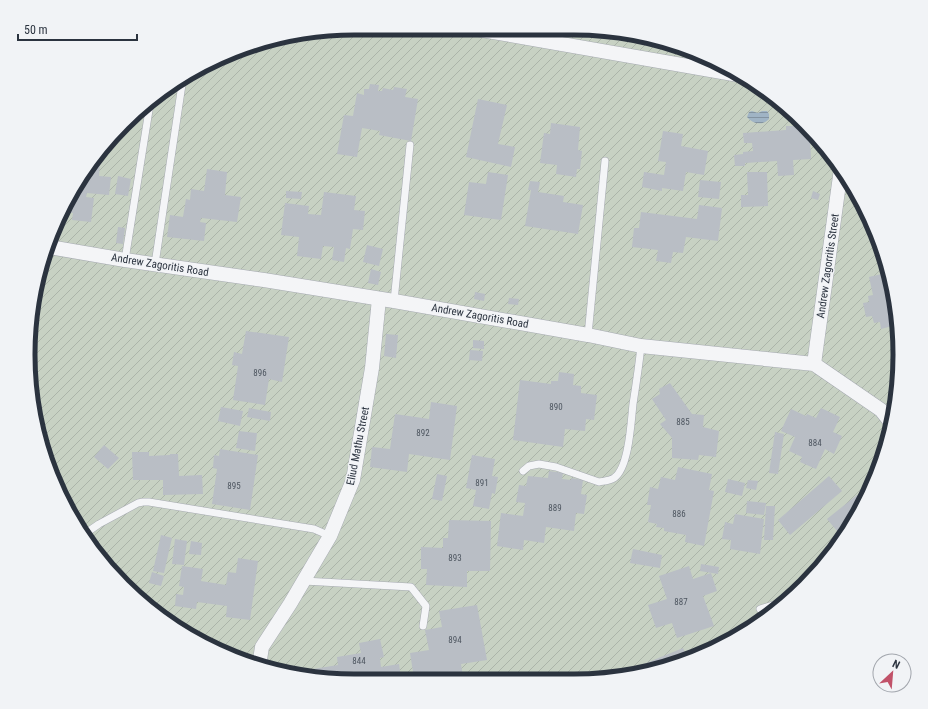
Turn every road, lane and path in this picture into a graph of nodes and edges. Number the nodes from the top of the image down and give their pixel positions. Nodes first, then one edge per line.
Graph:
1 (510, 35) edge
2 (722, 72) edge
3 (182, 86) edge
4 (149, 110) edge
5 (410, 145) dead end
6 (605, 161) dead end
7 (840, 178) edge
8 (53, 248) edge
9 (125, 260) junction
10 (154, 264) junction
11 (379, 299) junction
12 (394, 301) junction
13 (588, 335) junction
14 (641, 346) junction
15 (814, 364) junction
16 (887, 417) edge
17 (523, 471) dead end
18 (89, 531) edge
19 (330, 536) junction
20 (304, 581) junction
21 (771, 606) edge
22 (760, 609) dead end
23 (423, 626) dead end
24 (260, 659) edge

1 - 2 street
3 - 10 lane
4 - 9 lane
5 - 12 lane
6 - 13 lane
7 - 15 street, Andrew Zagorritis Street
8 - 9 street, Andrew Zagoritis Road
9 - 10 street, Andrew Zagoritis Road
10 - 11 street, Andrew Zagoritis Road
11 - 12 street, Andrew Zagoritis Road
11 - 19 street, Eliud Mathu Street
12 - 13 street, Andrew Zagoritis Road
13 - 14 street, Andrew Zagoritis Road
14 - 15 street, Andrew Zagoritis Road
14 - 17 lane
15 - 16 street, Andrew Zagoritis Road
18 - 19 lane
19 - 20 street, Eliud Mathu Street
20 - 23 lane
20 - 24 street, Eliud Mathu Street
21 - 22 lane

